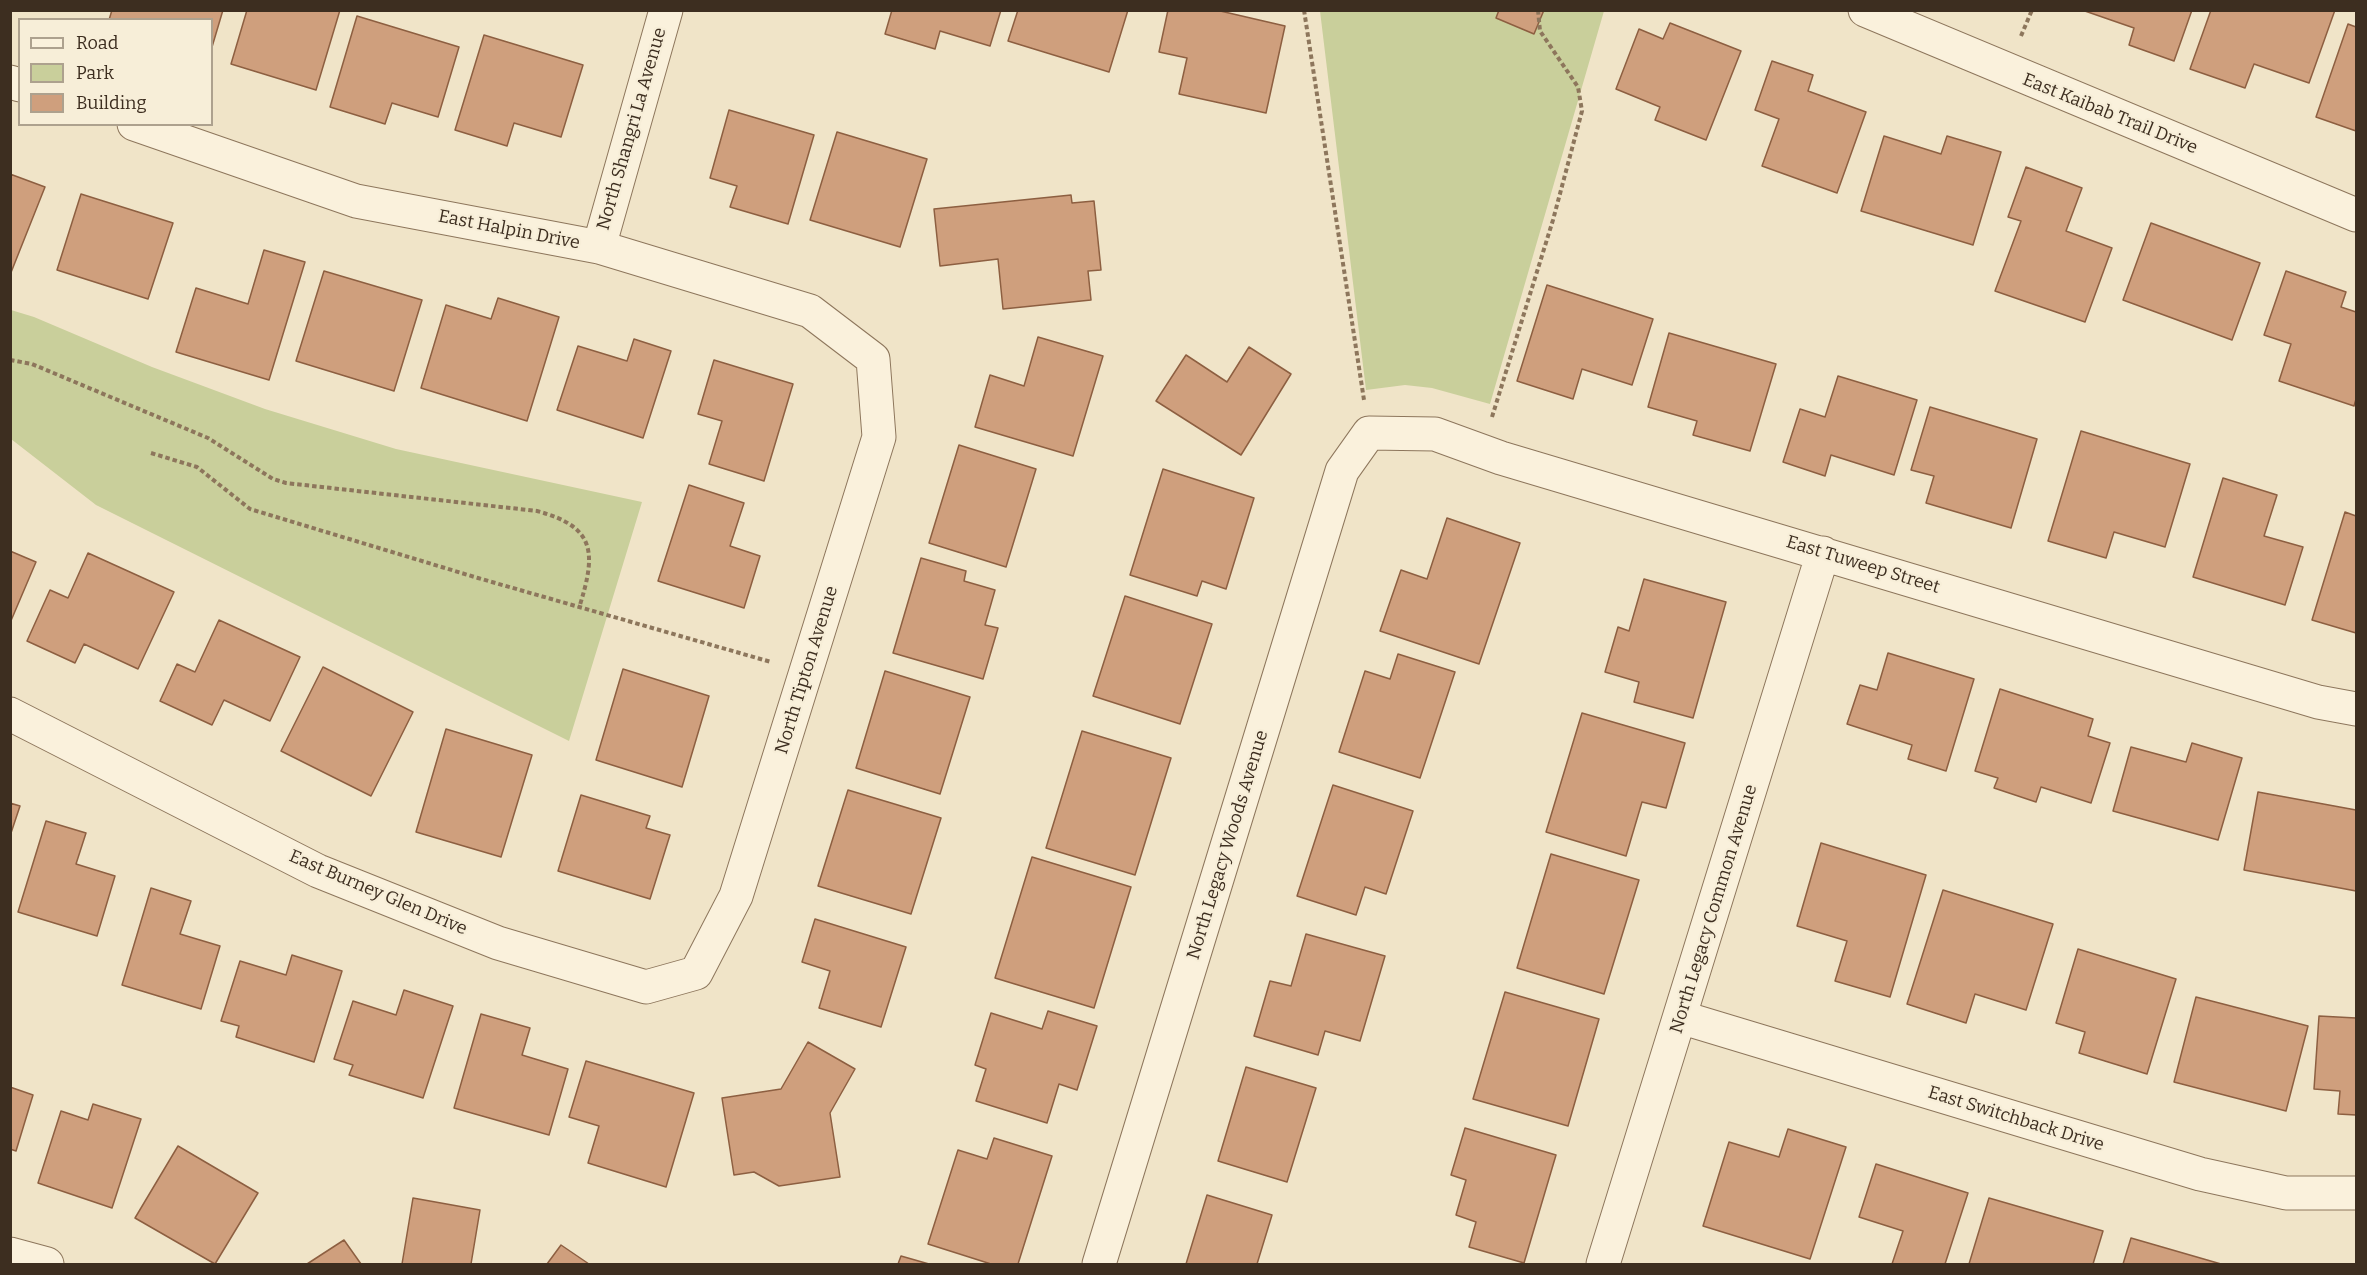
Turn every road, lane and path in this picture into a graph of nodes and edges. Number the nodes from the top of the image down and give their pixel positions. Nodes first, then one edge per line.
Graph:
1 (666, 10) edge
2 (1304, 10) edge
3 (1538, 10) edge
4 (1865, 10) edge
5 (2032, 10) edge
6 (2018, 43) dead end
7 (140, 126) edge
8 (2356, 215) edge
9 (599, 247) junction
10 (873, 359) joint
11 (10, 360) edge
12 (1367, 422) junction
13 (1480, 450) junction
14 (151, 453) dead end
15 (1822, 553) junction
16 (579, 608) junction
17 (806, 672) junction
18 (2356, 709) edge
19 (10, 714) edge
20 (696, 973) joint
21 (1680, 1017) junction
22 (2356, 1193) edge
23 (10, 1254) edge
24 (47, 1264) edge
25 (1099, 1264) edge
26 (1603, 1264) edge

1 - 9 street, North Shangri La Avenue
2 - 12 path
3 - 13 path
4 - 8 street, East Kaibab Trail Drive
5 - 6 path
7 - 9 street, East Halpin Drive
9 - 10 street, East Halpin Drive
10 - 17 street, North Tipton Avenue
11 - 16 path
12 - 13 street, East Tuweep Street
12 - 25 street, North Legacy Woods Avenue
13 - 15 street, East Tuweep Street
14 - 16 path
15 - 18 street, East Tuweep Street
15 - 21 street, North Legacy Common Avenue
16 - 17 path
17 - 20 street, North Tipton Avenue
19 - 20 street, East Burney Glen Drive
21 - 22 street, East Switchback Drive
21 - 26 street, North Legacy Common Avenue
23 - 24 street

